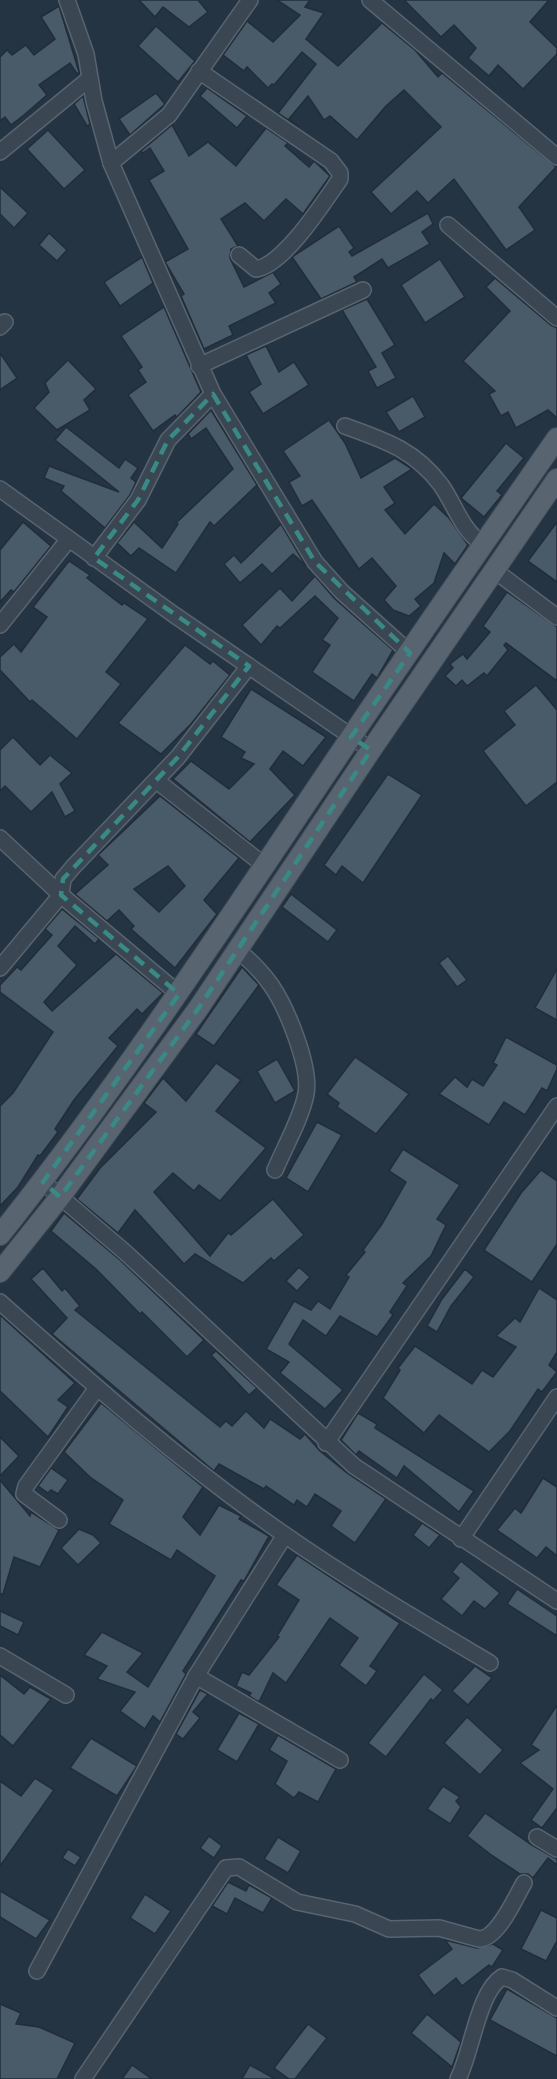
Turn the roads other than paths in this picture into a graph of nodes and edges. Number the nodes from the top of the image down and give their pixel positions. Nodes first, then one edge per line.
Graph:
1 (67, 0) edge
2 (250, 0) edge
3 (370, 0) edge
4 (199, 71) junction
5 (89, 79) junction
6 (0, 152) edge
7 (557, 157) edge
8 (111, 163) junction
9 (448, 225) dead end
10 (239, 255) dead end
11 (363, 290) dead end
12 (557, 318) edge
13 (199, 366) junction
14 (213, 394) junction
15 (345, 426) dead end
16 (557, 438) edge
17 (557, 479) edge
18 (0, 489) edge
19 (69, 539) junction
20 (483, 545) junction
21 (94, 558) junction
22 (494, 570) junction
23 (557, 617) edge
24 (0, 625) edge
25 (410, 653) junction
26 (249, 666) junction
27 (351, 737) junction
28 (371, 750) junction
29 (157, 781) junction
30 (0, 838) edge
31 (265, 866) junction
32 (61, 895) junction
33 (236, 949) junction
34 (0, 968) edge
35 (179, 994) junction
36 (557, 1106) edge
37 (274, 1170) dead end
38 (43, 1182) junction
39 (60, 1197) junction
40 (0, 1235) edge
41 (0, 1272) edge
42 (0, 1302) edge
43 (97, 1388) junction
44 (557, 1397) edge
45 (326, 1443) junction
46 (59, 1520) dead end
47 (285, 1535) junction
48 (461, 1539) junction
49 (557, 1601) edge
50 (0, 1656) edge
51 (490, 1663) dead end
52 (196, 1676) junction
53 (66, 1695) dead end
54 (340, 1760) dead end
55 (537, 1836) dead end
56 (557, 1849) edge
57 (524, 1883) dead end
58 (37, 1971) dead end
59 (557, 2008) edge
60 (83, 2079) edge
61 (458, 2079) edge

1 - 5 street
2 - 4 street
3 - 7 street
4 - 8 street
4 - 10 street
5 - 6 street
5 - 8 street
8 - 13 street
9 - 12 street
11 - 13 street
13 - 14 street
14 - 21 street
14 - 25 street
15 - 20 street
16 - 20 main road
17 - 22 main road
18 - 19 street
19 - 21 street
19 - 24 street
20 - 25 main road
21 - 26 street
22 - 23 street
22 - 28 main road
25 - 27 main road
26 - 27 street
26 - 29 street
27 - 28 street
27 - 31 main road
28 - 33 main road
29 - 31 street
29 - 32 street
30 - 32 street
31 - 35 main road
32 - 34 street
32 - 35 street
33 - 37 street
33 - 39 main road
35 - 38 main road
36 - 45 street
38 - 39 street
38 - 40 main road
39 - 41 main road
39 - 45 street
42 - 43 street
43 - 46 street
43 - 47 street
44 - 48 street
45 - 48 street
47 - 51 street
47 - 52 street
48 - 49 street
50 - 53 street
52 - 54 street
52 - 58 street
55 - 56 street
57 - 60 street
59 - 61 street

